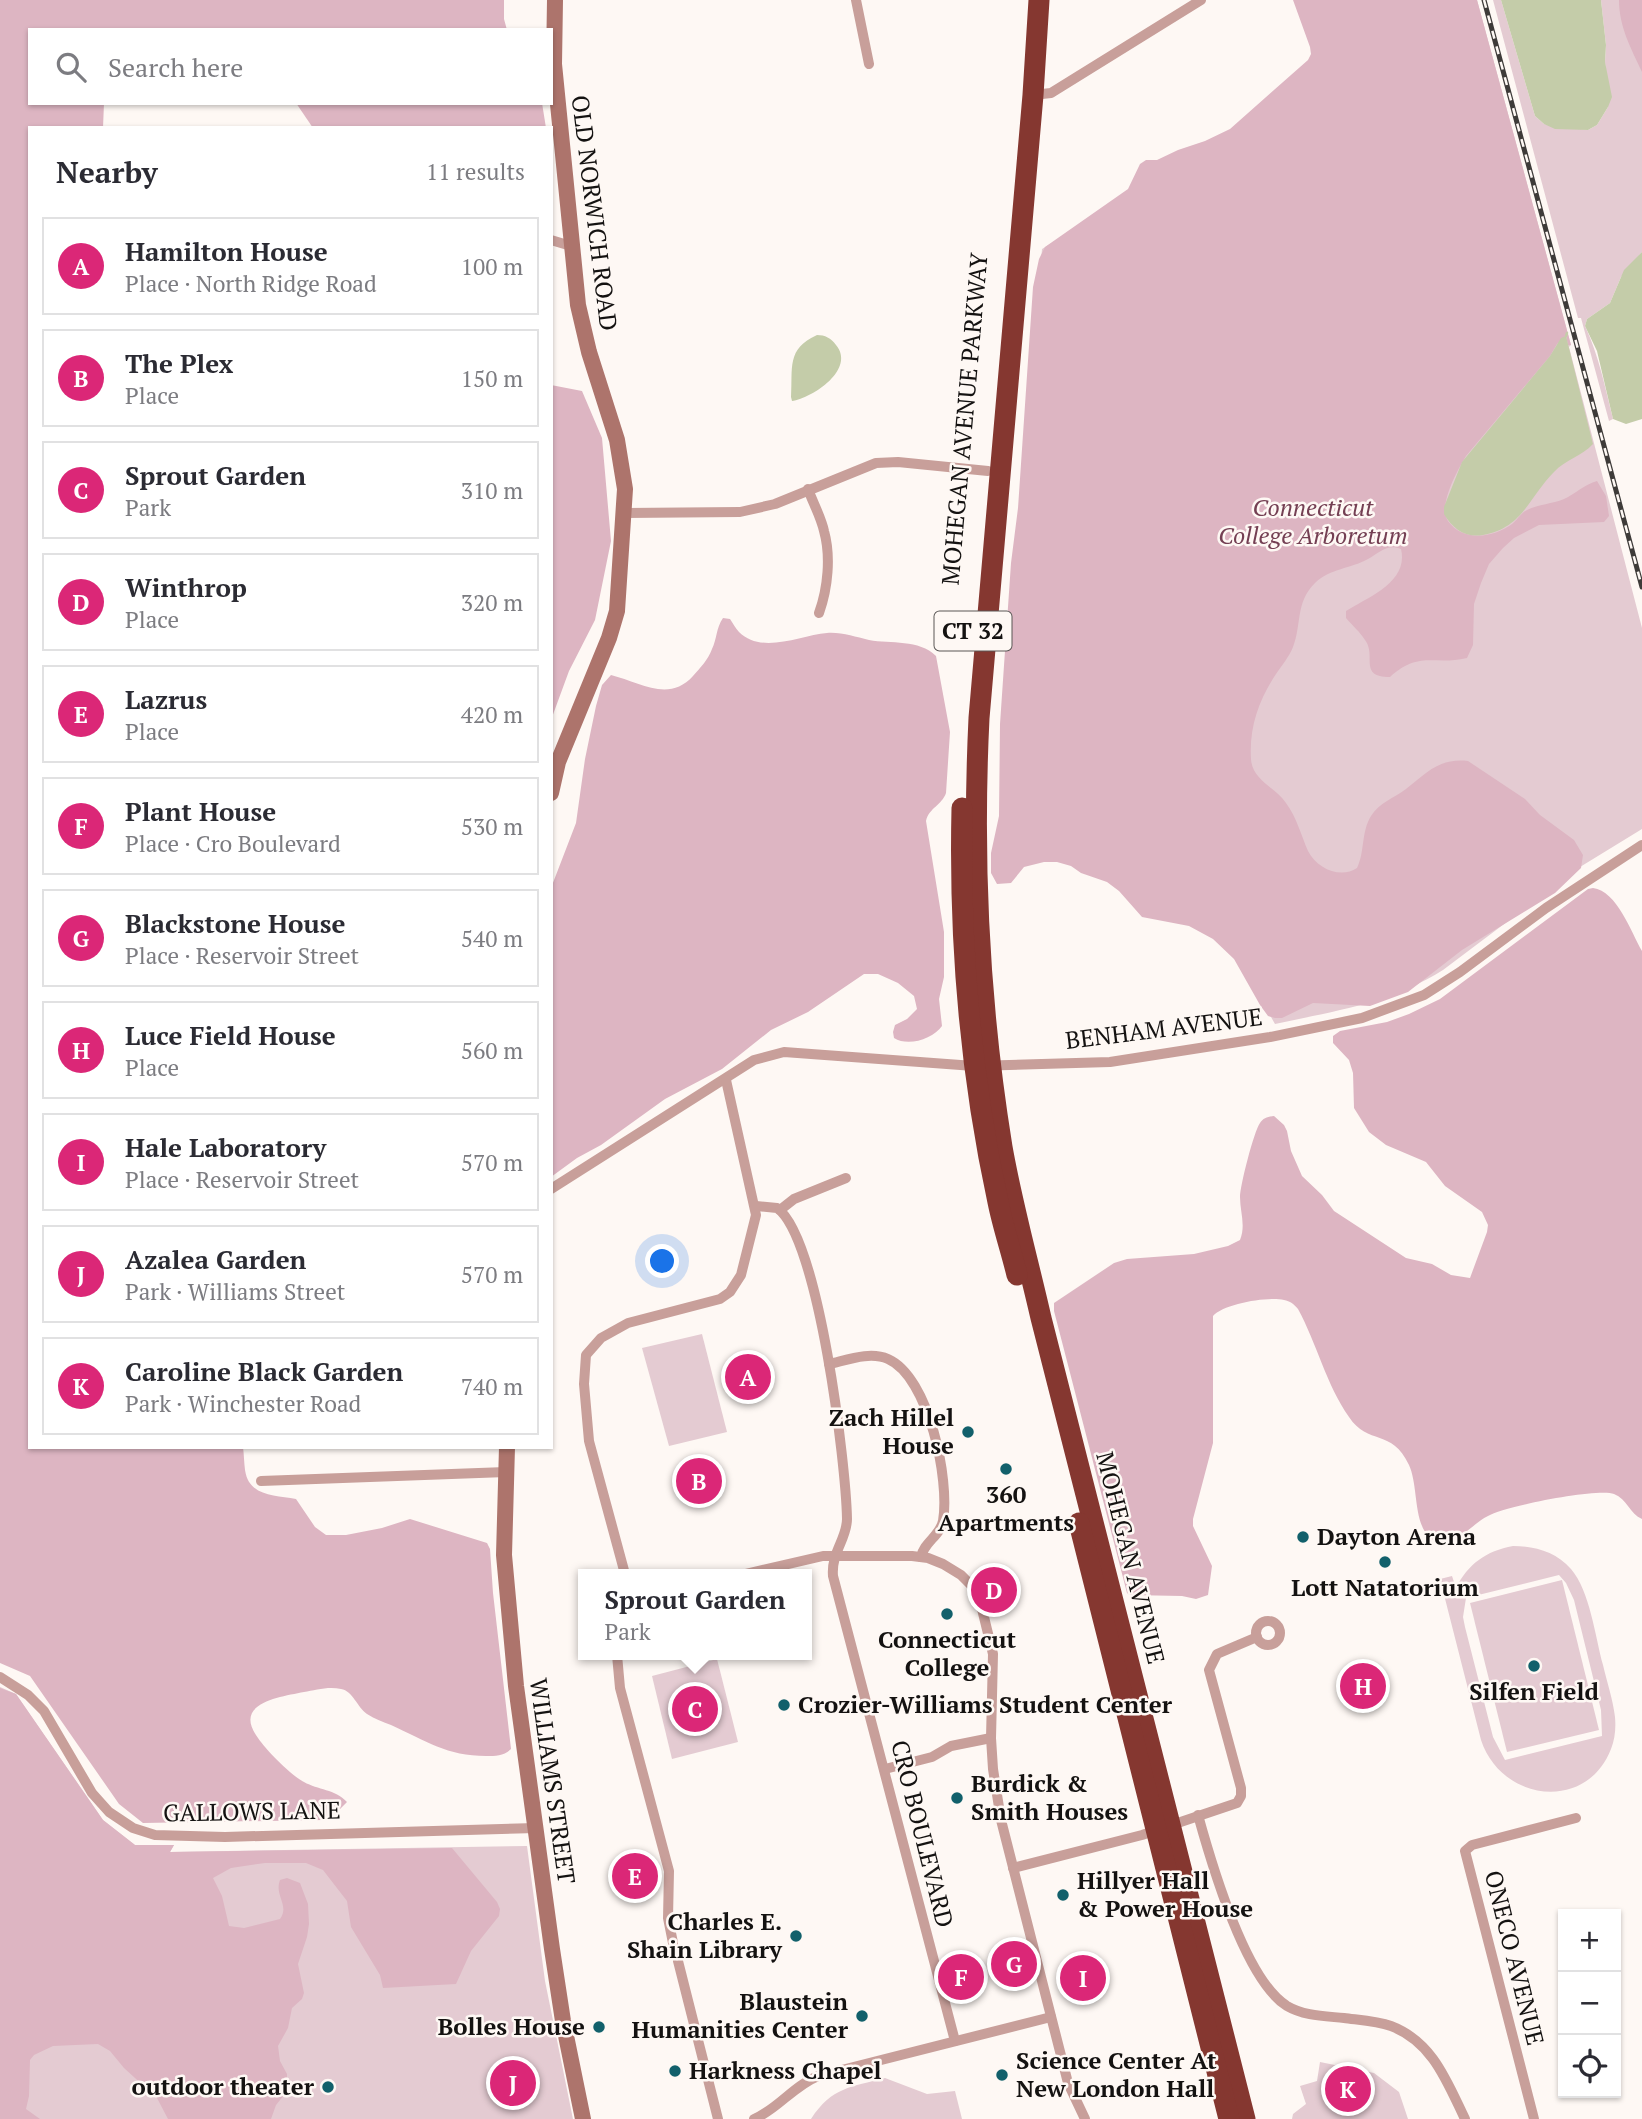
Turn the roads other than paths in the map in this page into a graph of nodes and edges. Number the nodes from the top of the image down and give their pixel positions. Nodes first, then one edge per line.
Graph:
1 (555, 0) edge
2 (856, 0) edge
3 (1024, 0) edge
4 (1039, 0) edge
5 (1201, 0) edge
6 (869, 64) dead end
7 (1033, 95) junction
8 (553, 241) edge
9 (571, 246) junction
10 (988, 471) junction
11 (808, 489) junction
12 (625, 513) junction
13 (819, 613) dead end
14 (553, 784) edge
15 (1642, 845) edge
16 (983, 1066) junction
17 (726, 1080) junction
18 (846, 1178) dead end
19 (553, 1188) edge
20 (755, 1206) junction
21 (780, 1210) junction
22 (1020, 1256) joint
23 (829, 1364) junction
24 (507, 1449) edge
25 (506, 1472) junction
26 (261, 1481) dead end
27 (835, 1555) junction
28 (921, 1557) junction
29 (624, 1569) edge
30 (765, 1569) edge
31 (1257, 1637) dead end
32 (618, 1660) edge
33 (0, 1677) edge
34 (991, 1738) junction
35 (885, 1769) junction
36 (1198, 1815) junction
37 (1576, 1818) dead end
38 (1164, 1827) junction
39 (536, 1828) junction
40 (1013, 1868) junction
41 (673, 1943) dead end
42 (678, 1961) dead end
43 (1051, 2017) junction
44 (955, 2041) junction
45 (583, 2119) edge
46 (718, 2119) edge
47 (754, 2119) edge
48 (1085, 2119) edge
49 (1229, 2119) edge
50 (1245, 2119) edge
51 (1465, 2119) edge
52 (1534, 2119) edge

1 - 9 street, OLD NORWICH ROAD
2 - 6 street
3 - 10 highway, MOHEGAN AVENUE PARKWAY / CT 32
4 - 7 highway, MOHEGAN AVENUE PARKWAY / CT 32
5 - 7 street
7 - 16 highway, MOHEGAN AVENUE PARKWAY / CT 32
8 - 9 street
9 - 12 street, OLD NORWICH ROAD
10 - 11 street
10 - 16 highway, MOHEGAN AVENUE PARKWAY / CT 32
11 - 12 street
11 - 13 street
12 - 14 street, OLD NORWICH ROAD
15 - 16 street, BENHAM AVENUE
16 - 17 street, BENHAM AVENUE
16 - 22 highway, MOHEGAN AVENUE PARKWAY / CT 32
17 - 19 street, BENHAM AVENUE
17 - 20 street
18 - 21 street
20 - 21 street
20 - 29 street
21 - 23 street
22 - 38 highway, MOHEGAN AVENUE / CT 32
23 - 27 street
23 - 28 street
24 - 25 street, WILLIAMS STREET
25 - 26 street
25 - 39 street, WILLIAMS STREET
27 - 28 street
27 - 30 street
27 - 35 street, CRO BOULEVARD
28 - 34 street
31 - 36 street
32 - 41 street
33 - 39 street, GALLOWS LANE
34 - 35 street
34 - 40 street
35 - 44 street, CRO BOULEVARD
36 - 38 street
36 - 51 street
37 - 52 street, ONECO AVENUE
38 - 40 street
38 - 49 highway, MOHEGAN AVENUE / CT 32
38 - 50 highway, MOHEGAN AVENUE / CT 32
39 - 45 street, WILLIAMS STREET
40 - 43 street
42 - 46 street
43 - 44 street
43 - 48 street
44 - 47 street

